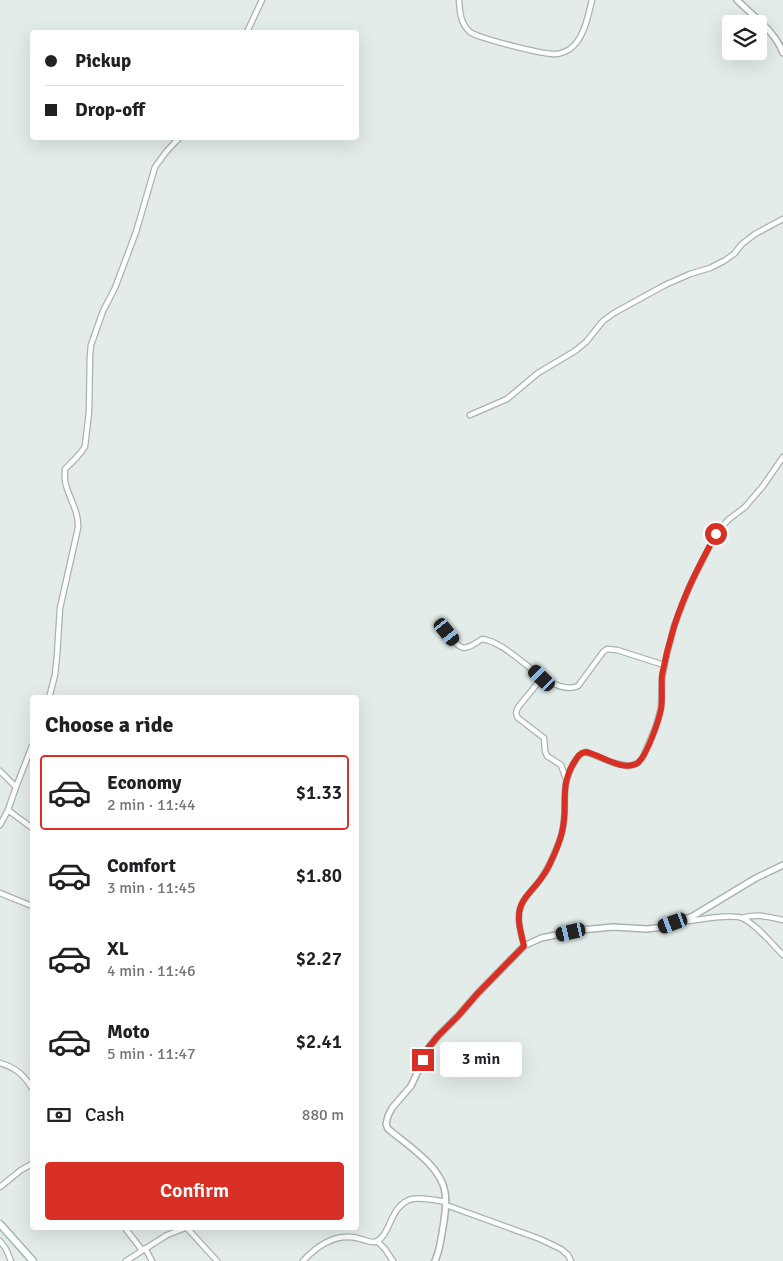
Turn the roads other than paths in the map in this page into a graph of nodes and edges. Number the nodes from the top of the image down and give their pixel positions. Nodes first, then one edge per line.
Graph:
1 (262, 0) edge
2 (459, 0) edge
3 (592, 0) edge
4 (737, 0) edge
5 (248, 30) edge
6 (783, 53) edge
7 (177, 140) edge
8 (783, 218) edge
9 (470, 415) dead end
10 (783, 457) edge
11 (447, 632) dead end
12 (664, 666) junction
13 (542, 678) junction
14 (50, 695) edge
15 (30, 751) edge
16 (0, 771) edge
17 (566, 779) junction
18 (16, 787) junction
19 (8, 810) junction
20 (0, 825) edge
21 (30, 826) edge
22 (783, 865) edge
23 (0, 893) edge
24 (30, 905) edge
25 (742, 918) junction
26 (783, 920) edge
27 (673, 923) junction
28 (524, 946) junction
29 (783, 955) edge
30 (0, 1063) edge
31 (30, 1085) edge
32 (30, 1165) edge
33 (0, 1187) edge
34 (446, 1203) junction
35 (0, 1224) edge
36 (127, 1230) edge
37 (181, 1230) edge
38 (188, 1230) edge
39 (0, 1241) edge
40 (377, 1241) junction
41 (143, 1249) junction
42 (11, 1261) edge
43 (34, 1261) edge
44 (126, 1261) edge
45 (152, 1261) edge
46 (217, 1261) edge
47 (304, 1261) edge
48 (393, 1261) edge
49 (435, 1261) edge
50 (571, 1261) edge

1 - 5 street
2 - 3 street
4 - 6 street
7 - 14 street
8 - 9 street
10 - 12 street
11 - 13 street
12 - 13 street
12 - 17 street
13 - 17 street
15 - 18 street
16 - 18 street
17 - 28 street
18 - 19 street
19 - 20 street
19 - 21 street
22 - 27 street
23 - 24 street
25 - 26 street
25 - 27 street
25 - 29 street
27 - 28 street
28 - 34 street
30 - 31 street
32 - 33 street
34 - 40 street
34 - 49 street
34 - 50 street
35 - 43 main road
36 - 41 street
37 - 41 street
38 - 46 street
39 - 42 street
40 - 47 street
40 - 48 street
41 - 44 street
41 - 45 street

